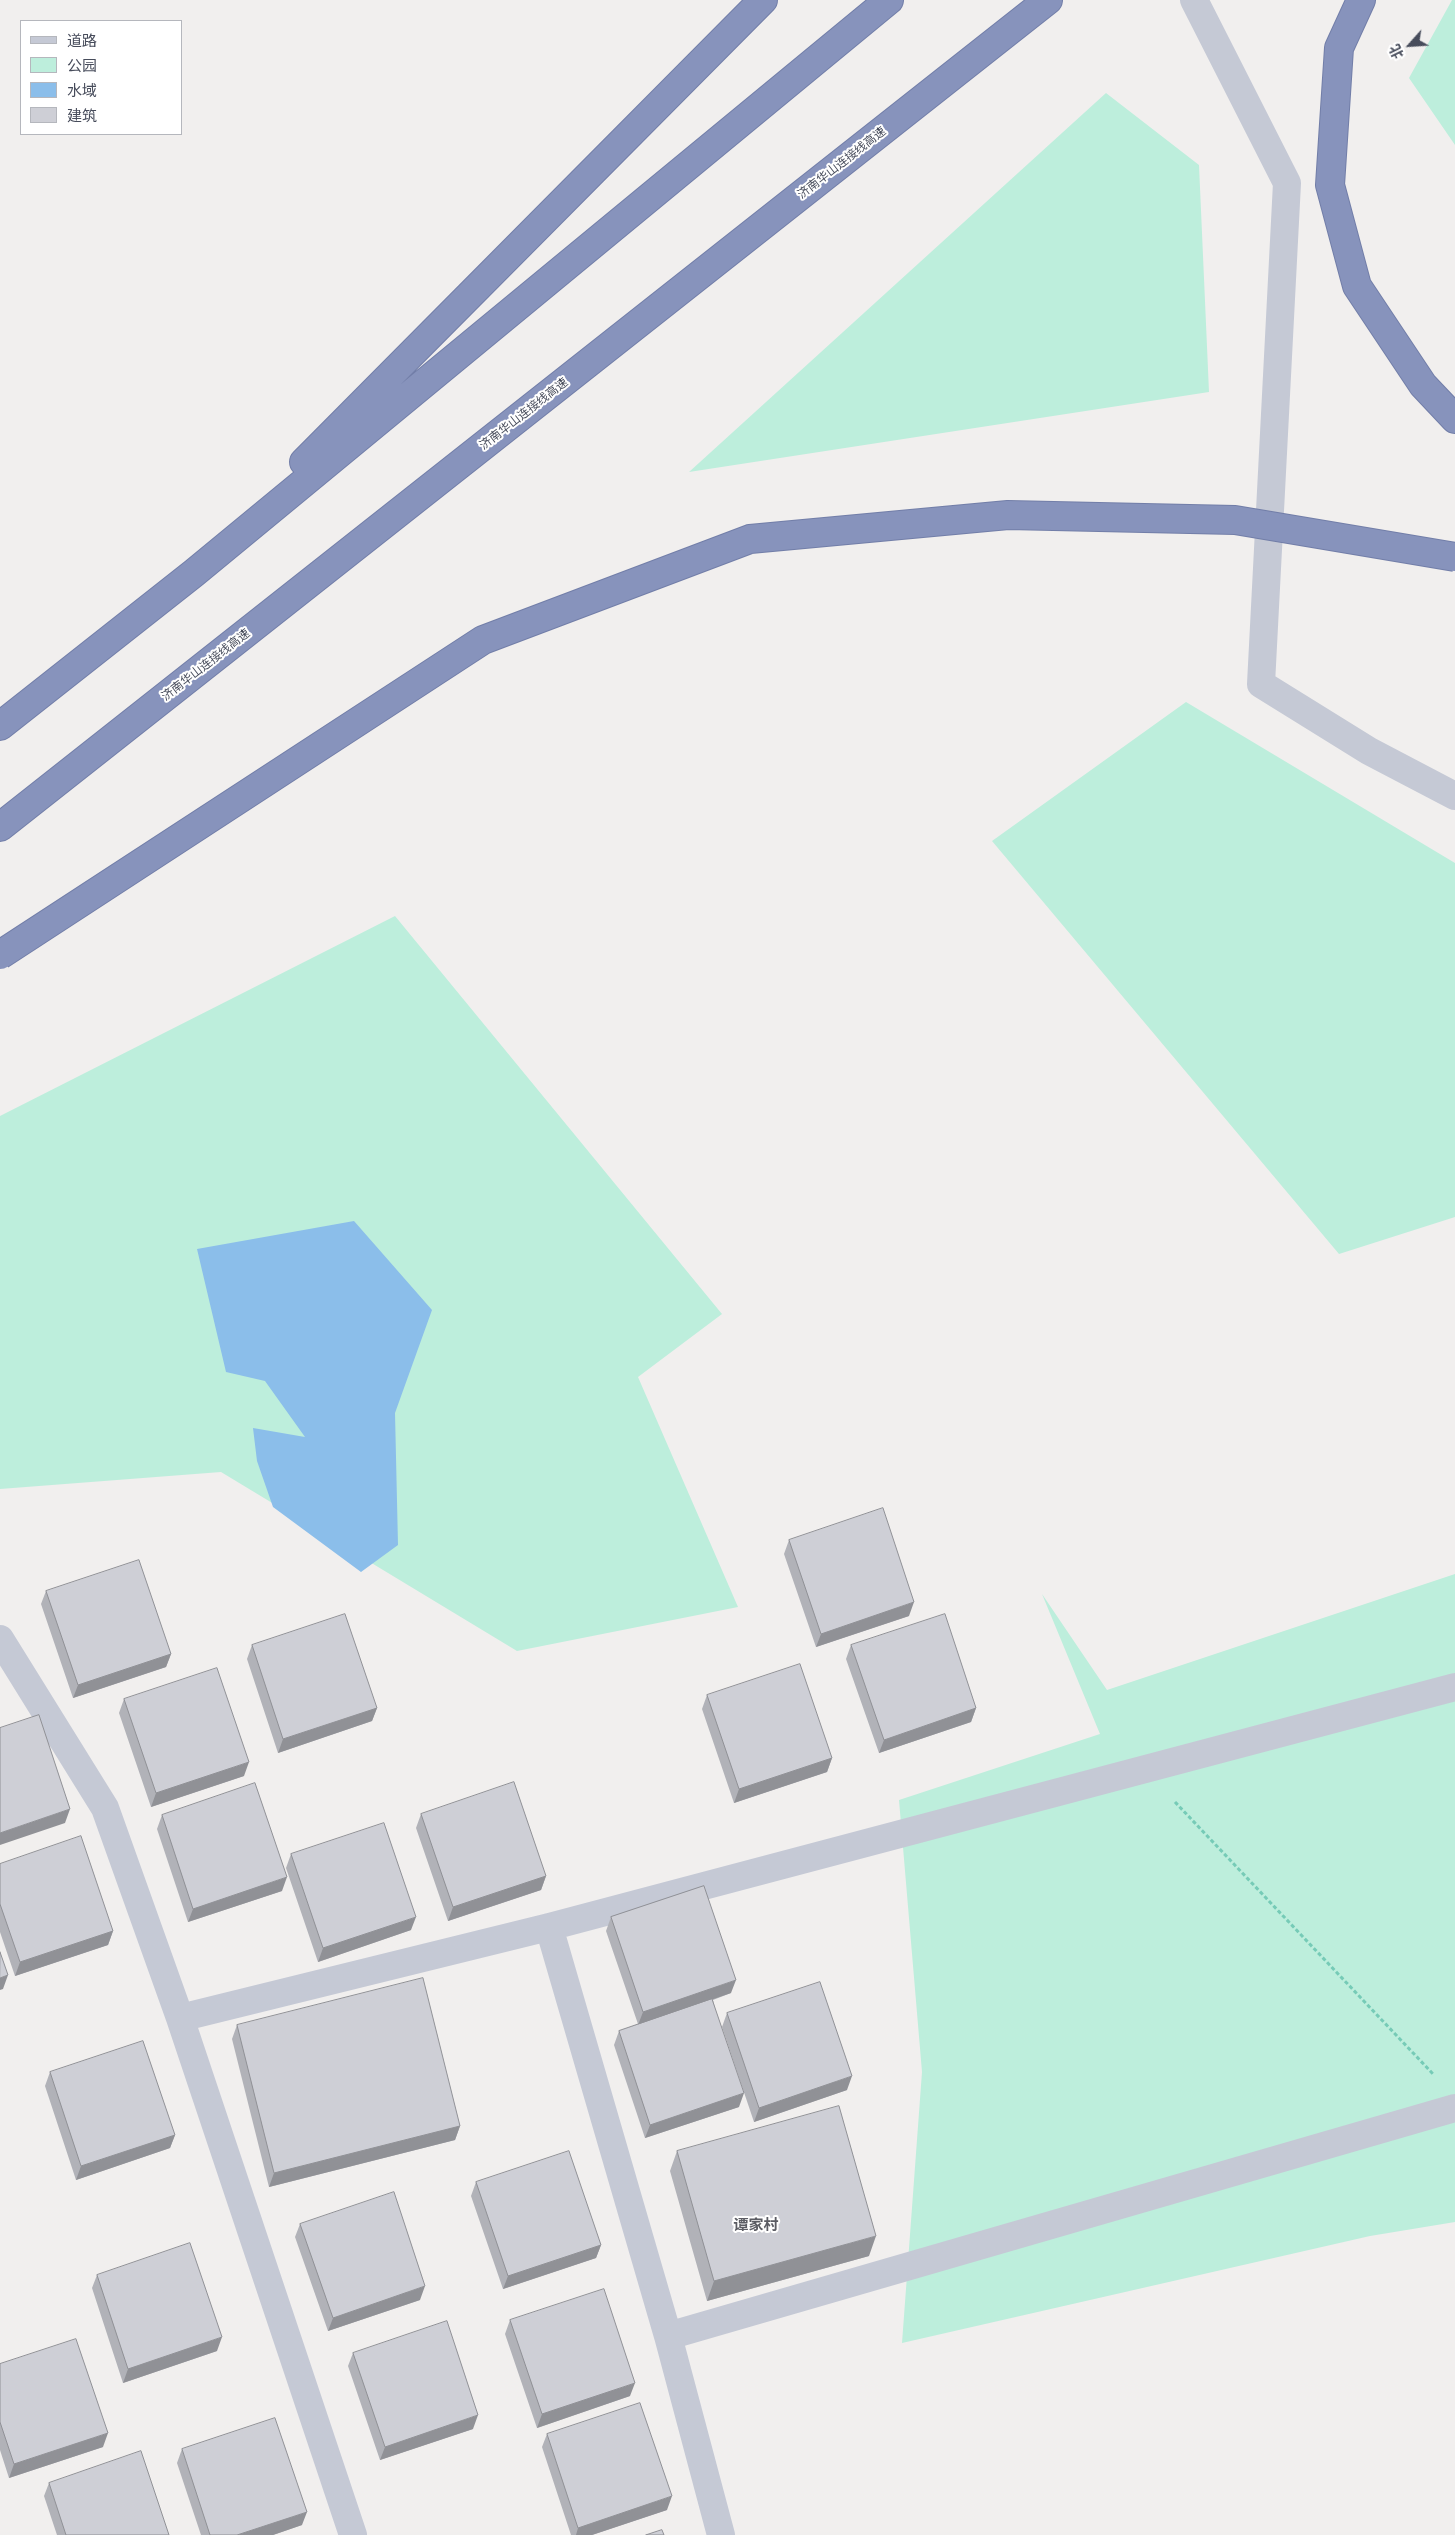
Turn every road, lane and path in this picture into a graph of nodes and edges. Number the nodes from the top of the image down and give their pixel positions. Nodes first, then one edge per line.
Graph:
1 (763, 0) edge
2 (889, 0) edge
3 (1048, 0) edge
4 (1194, 0) edge
5 (1361, 0) edge
6 (1455, 418) edge
7 (1455, 556) edge
8 (194, 573) junction
9 (0, 726) edge
10 (1455, 796) edge
11 (0, 827) edge
12 (0, 954) edge
13 (0, 1639) edge
14 (1455, 1687) edge
15 (1144, 1769) junction
16 (549, 1927) junction
17 (180, 2018) junction
18 (1435, 2076) dead end
19 (1455, 2108) edge
20 (668, 2336) junction
21 (353, 2535) edge
22 (720, 2535) edge

1 - 8 highway
2 - 8 highway
3 - 11 highway, 济南华山连接线高速
4 - 10 street
5 - 6 highway
7 - 12 highway, bridge
8 - 9 highway
13 - 17 street
14 - 15 street
15 - 16 street
15 - 18 path
16 - 17 street
16 - 20 street
17 - 21 street
19 - 20 street
20 - 22 street

